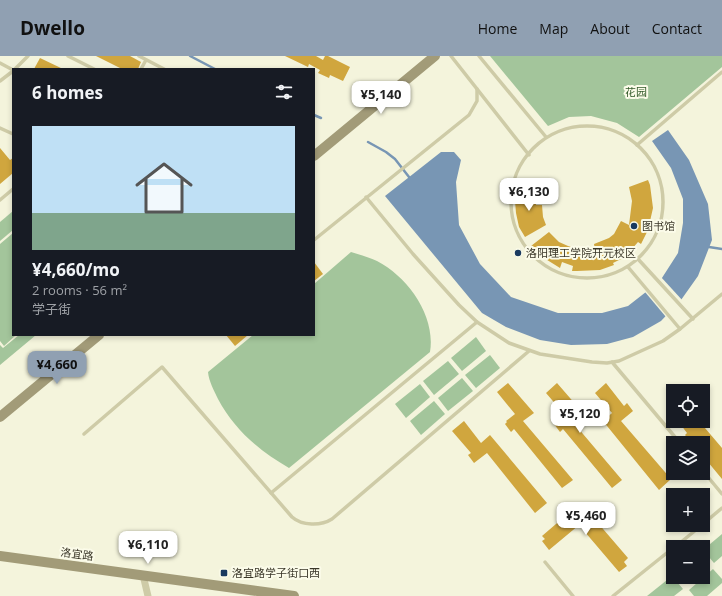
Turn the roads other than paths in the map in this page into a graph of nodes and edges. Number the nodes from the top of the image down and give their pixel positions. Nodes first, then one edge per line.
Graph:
1 (28, 56) edge
2 (68, 56) edge
3 (139, 56) edge
4 (430, 56) edge
5 (435, 56) edge
6 (451, 56) edge
7 (479, 56) edge
8 (146, 60) junction
9 (0, 63) edge
10 (16, 68) edge
11 (92, 68) edge
12 (142, 68) edge
13 (162, 68) edge
14 (12, 69) edge
15 (12, 72) edge
16 (722, 72) edge
17 (0, 81) edge
18 (477, 89) junction
19 (0, 128) edge
20 (12, 134) edge
21 (546, 138) junction
22 (637, 145) junction
23 (315, 151) edge
24 (315, 155) edge
25 (529, 155) junction
26 (12, 190) edge
27 (366, 198) junction
28 (0, 200) edge
29 (315, 239) edge
30 (638, 259) junction
31 (628, 267) junction
32 (722, 294) edge
33 (693, 318) junction
34 (477, 322) junction
35 (680, 329) junction
36 (93, 336) edge
37 (98, 336) edge
38 (529, 351) junction
39 (612, 362) junction
40 (0, 413) edge
41 (0, 417) edge
42 (84, 434) dead end
43 (674, 436) edge
44 (710, 479) edge
45 (271, 493) junction
46 (722, 494) edge
47 (722, 508) edge
48 (710, 518) edge
49 (693, 532) edge
50 (683, 540) edge
51 (666, 554) edge
52 (0, 556) edge
53 (0, 562) edge
54 (545, 562) dead end
55 (144, 578) junction
56 (148, 596) edge
57 (252, 596) edge
58 (294, 596) edge
59 (573, 596) edge
60 (613, 596) edge

1 - 10 lane
2 - 11 lane
3 - 8 lane
4 - 23 street
5 - 24 street
6 - 18 lane
7 - 21 lane
8 - 12 lane
8 - 13 lane
9 - 14 lane
15 - 17 lane
16 - 22 lane
18 - 25 lane
18 - 27 lane
19 - 20 lane
21 - 22 lane
21 - 25 lane
22 - 30 lane
25 - 31 lane
26 - 28 lane
27 - 29 lane
27 - 34 lane
30 - 31 lane
30 - 33 lane
31 - 35 lane
32 - 33 lane
33 - 35 lane
34 - 38 lane
34 - 45 lane
35 - 39 lane
36 - 40 street
37 - 41 street
38 - 39 lane
38 - 45 lane
39 - 43 lane
42 - 45 lane
44 - 46 lane
47 - 48 lane
49 - 50 lane
51 - 60 lane
52 - 55 street, 洛宜路
53 - 55 street, 洛宜路
54 - 59 lane
55 - 56 street
55 - 57 street, 洛宜路
55 - 58 street, 洛宜路

